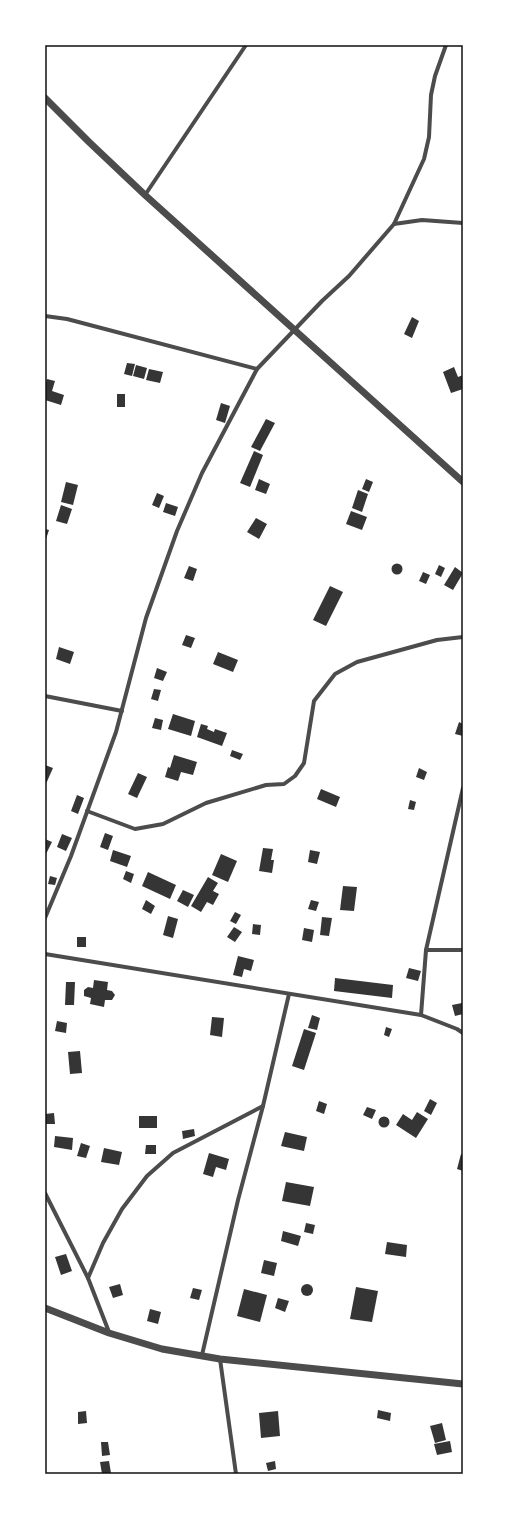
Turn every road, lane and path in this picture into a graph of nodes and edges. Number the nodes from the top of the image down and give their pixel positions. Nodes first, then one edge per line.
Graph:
1 (246, 45) edge
2 (446, 45) edge
3 (45, 98) edge
4 (145, 195) junction
5 (463, 223) edge
6 (394, 224) junction
7 (45, 316) edge
8 (295, 330) junction
9 (257, 369) junction
10 (463, 482) edge
11 (463, 637) edge
12 (45, 696) edge
13 (122, 711) junction
14 (463, 788) edge
15 (87, 811) junction
16 (45, 918) edge
17 (426, 950) junction
18 (463, 950) edge
19 (45, 954) edge
20 (289, 994) junction
21 (421, 1015) junction
22 (463, 1033) edge
23 (263, 1106) junction
24 (45, 1193) edge
25 (88, 1278) junction
26 (45, 1308) edge
27 (109, 1334) junction
28 (202, 1355) junction
29 (220, 1359) junction
30 (463, 1384) edge
31 (236, 1474) edge

1 - 4 street
2 - 6 street
3 - 4 street
4 - 8 street
5 - 6 street
6 - 8 street
7 - 9 street
8 - 9 street
8 - 10 street
9 - 13 street
11 - 15 street
12 - 13 street
13 - 15 street
14 - 17 street
15 - 16 street
17 - 18 street
17 - 21 street
19 - 20 street
20 - 21 street
20 - 23 street
21 - 22 street
23 - 25 street
23 - 28 street
24 - 25 street
25 - 27 street
26 - 27 street
27 - 28 street
28 - 29 street
29 - 30 street
29 - 31 street

